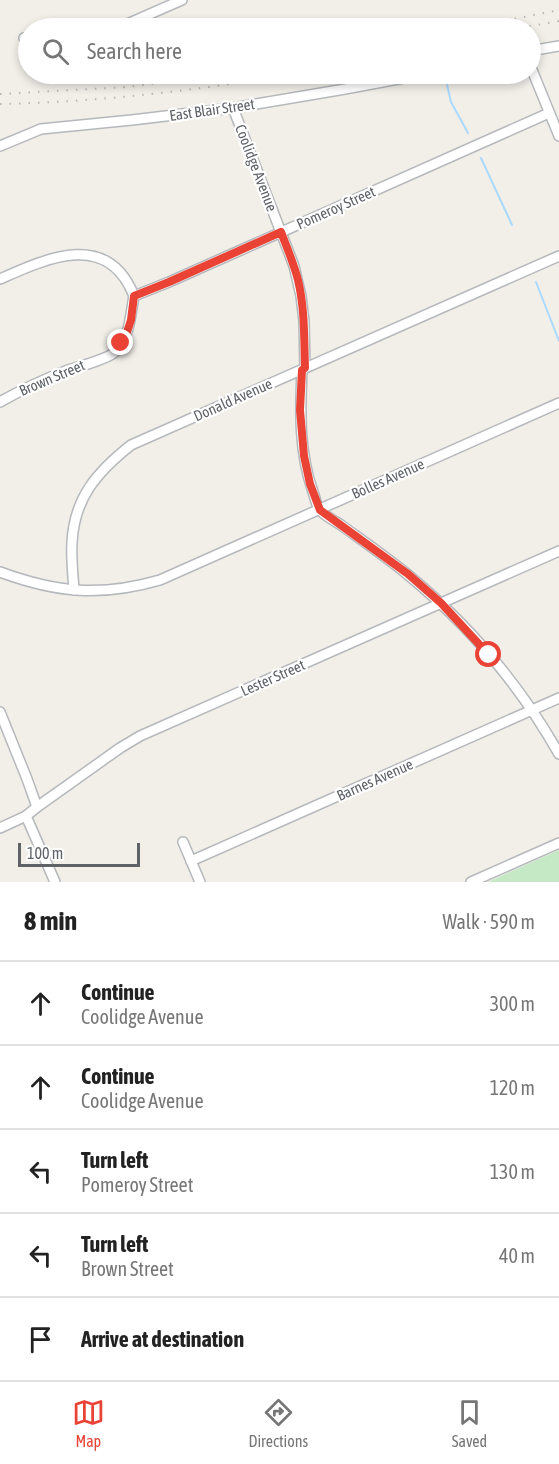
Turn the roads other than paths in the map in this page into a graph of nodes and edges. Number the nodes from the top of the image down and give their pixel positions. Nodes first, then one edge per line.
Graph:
1 (182, 0) edge
2 (141, 18) edge
3 (559, 46) edge
4 (541, 49) edge
5 (372, 84) edge
6 (538, 84) edge
7 (233, 108) junction
8 (549, 113) junction
9 (559, 136) edge
10 (0, 146) edge
11 (281, 232) junction
12 (559, 256) edge
13 (0, 279) edge
14 (134, 296) junction
15 (304, 369) junction
16 (0, 402) edge
17 (559, 404) edge
18 (320, 510) junction
19 (559, 551) edge
20 (0, 572) edge
21 (77, 591) junction
22 (441, 603) junction
23 (559, 698) edge
24 (532, 710) junction
25 (0, 712) edge
26 (559, 754) edge
27 (37, 807) junction
28 (26, 816) junction
29 (0, 828) edge
30 (183, 842) dead end
31 (559, 843) edge
32 (191, 861) junction
33 (55, 882) edge
34 (200, 882) edge
35 (471, 882) edge

1 - 2 street
3 - 4 street
5 - 7 street, East Blair Street
6 - 8 street
7 - 10 street, East Blair Street
7 - 11 street, Coolidge Avenue
8 - 9 street
8 - 11 street, Pomeroy Street
11 - 14 street, Pomeroy Street
11 - 15 street, Coolidge Avenue
12 - 15 street, Donald Avenue
13 - 14 street
14 - 16 street, Brown Street
15 - 18 street, Coolidge Avenue
15 - 21 street, Donald Avenue
17 - 18 street, Bolles Avenue
18 - 21 street, Bolles Avenue
18 - 22 street
19 - 22 street, Lester Street
20 - 21 street, Bolles Avenue
22 - 24 street
22 - 27 street, Lester Street
23 - 24 street, Barnes Avenue
24 - 26 street
24 - 32 street, Barnes Avenue
25 - 27 street
27 - 28 street, Lester Street
28 - 29 street, Lester Street
28 - 33 street
30 - 32 street
31 - 35 street
32 - 34 street

